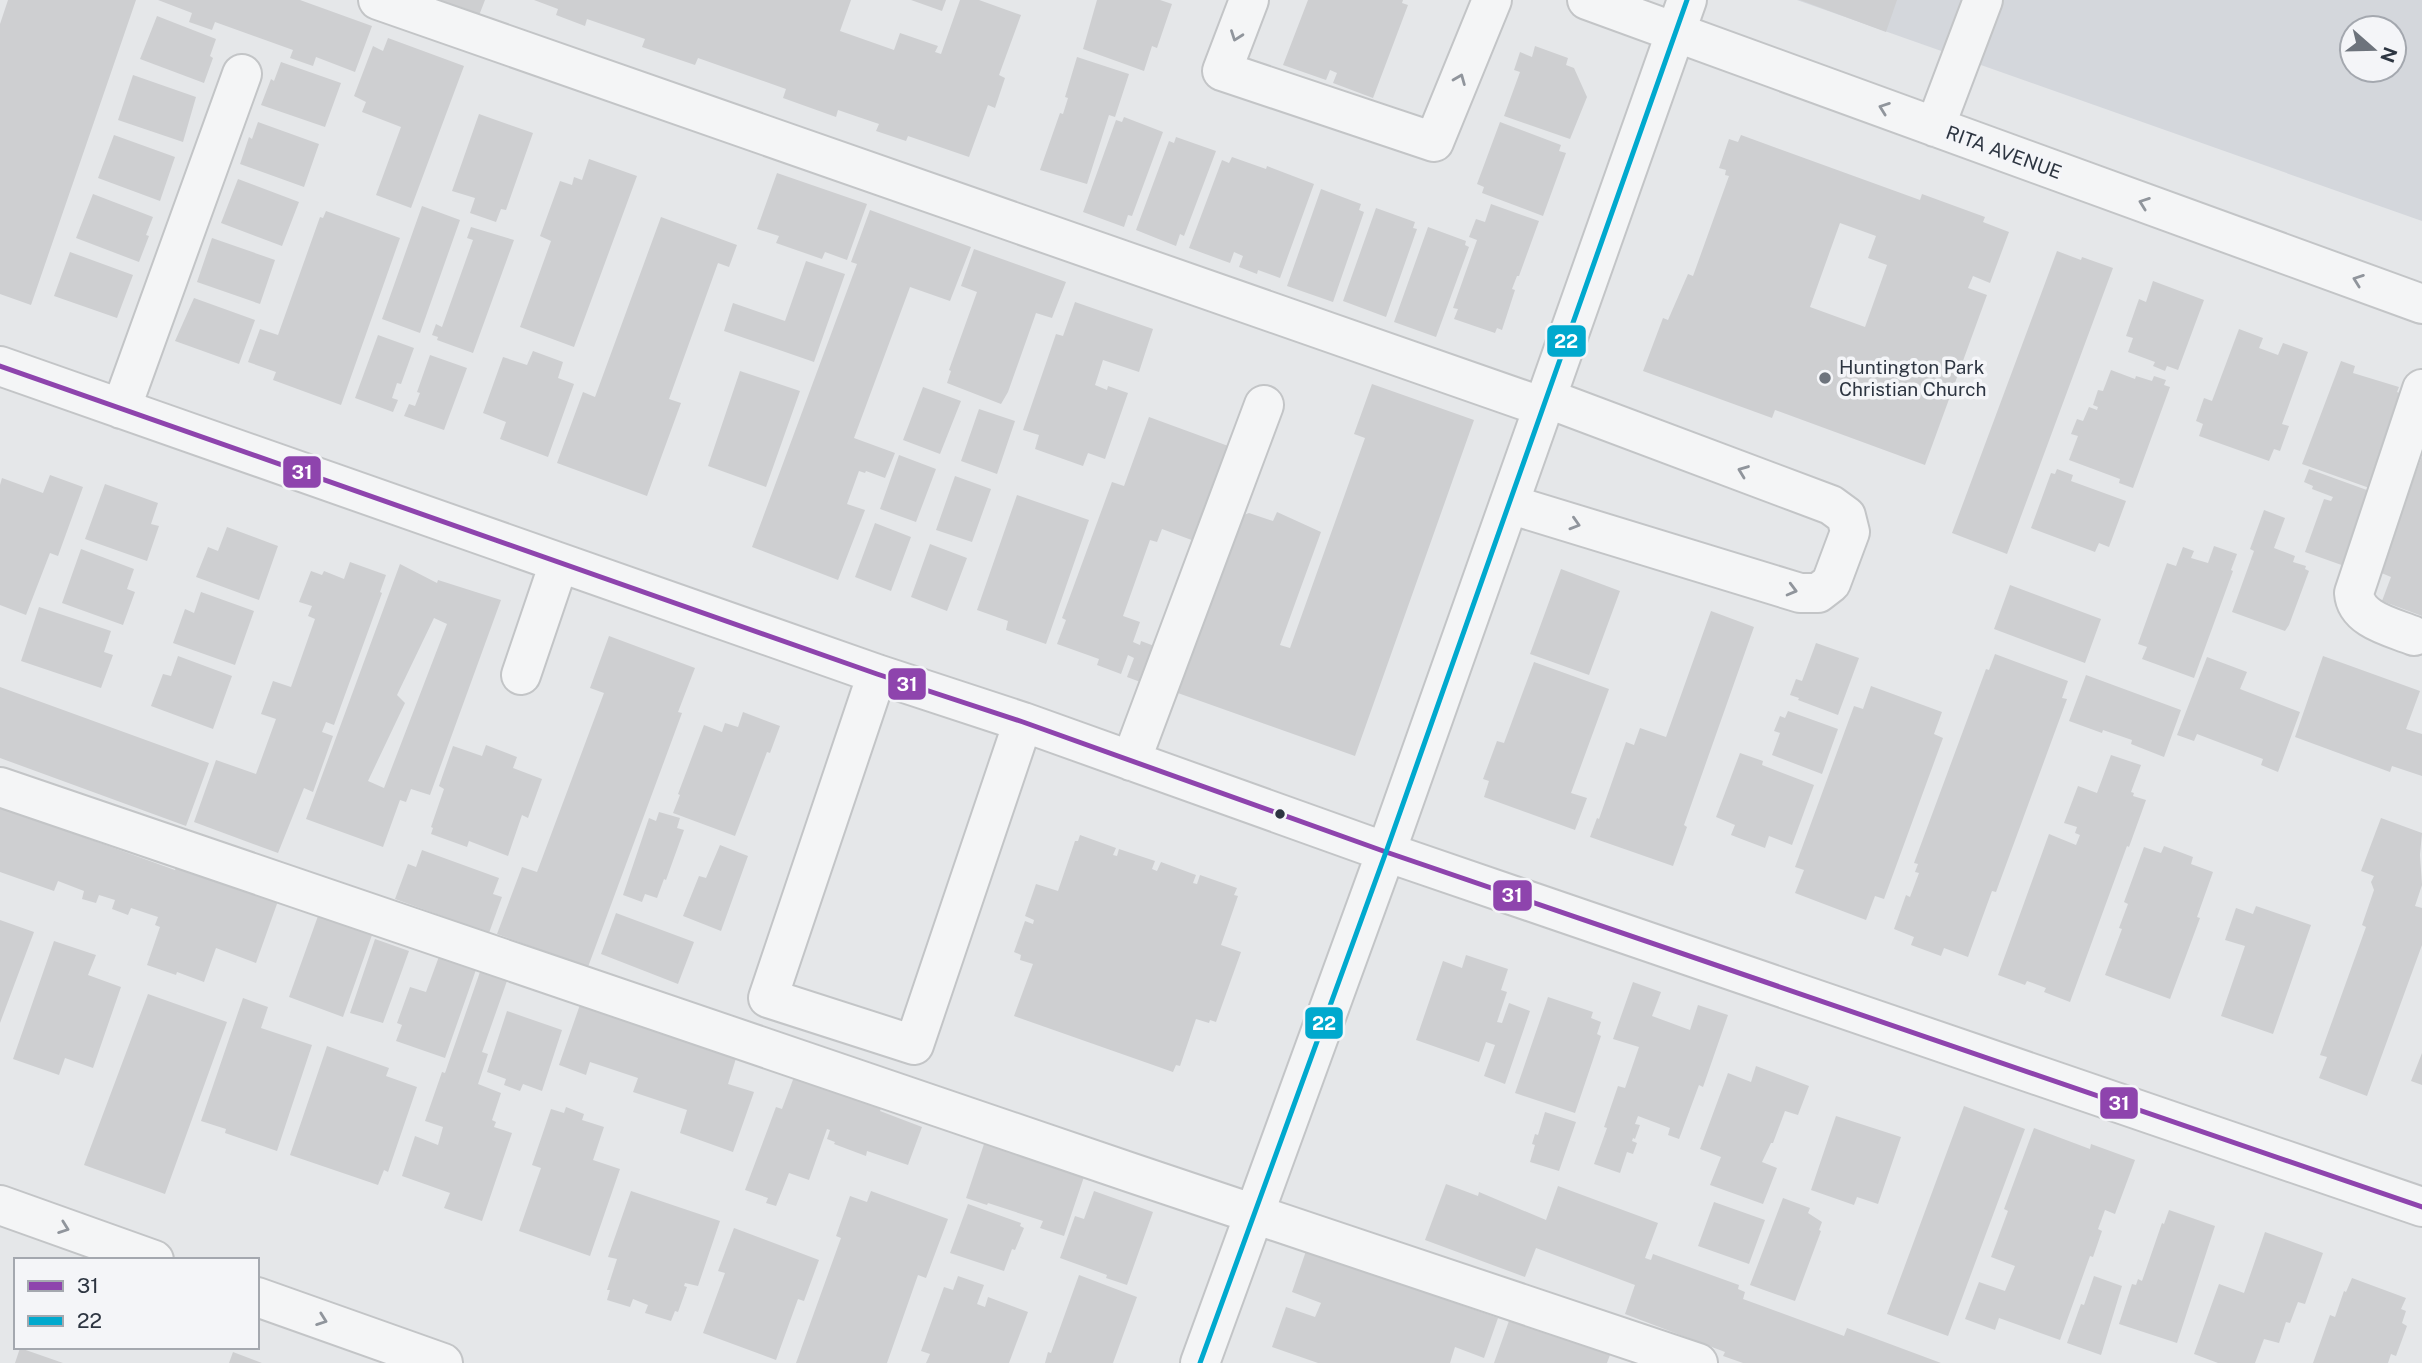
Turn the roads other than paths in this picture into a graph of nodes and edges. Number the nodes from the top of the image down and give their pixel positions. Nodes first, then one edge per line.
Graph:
1 (378, 0) edge
2 (1249, 0) edge
3 (1492, 0) edge
4 (1587, 0) edge
5 (1983, 0) edge
6 (1681, 16) edge
7 (242, 74) dead end
8 (1936, 127) junction
9 (2422, 304) edge
10 (0, 366) edge
11 (2422, 390) edge
12 (1544, 403) junction
13 (1264, 405) dead end
14 (121, 409) junction
15 (1509, 504) junction
16 (559, 563) junction
17 (2414, 636) dead end
18 (877, 674) junction
19 (521, 675) dead end
20 (1023, 722) junction
21 (1131, 761) junction
22 (0, 787) edge
23 (1386, 852) junction
24 (0, 1205) edge
25 (2422, 1207) edge
26 (1254, 1213) junction
27 (148, 1258) edge
28 (259, 1298) edge
29 (443, 1363) edge
30 (1200, 1363) edge
31 (1698, 1363) edge

1 - 12 street
2 -> 3 street
4 - 6 street, RITA AVENUE
5 - 8 street
8 -> 6 street, RITA AVENUE
6 - 12 street
7 - 14 street
9 -> 8 street, RITA AVENUE
10 - 14 street
11 - 17 street
12 - 15 street
15 -> 12 street
13 - 21 street
14 - 16 street
15 - 23 street
16 - 18 street
16 - 19 street
18 - 20 street
18 - 20 street
20 - 21 street
21 - 23 street
22 - 26 street
23 - 25 street
23 - 26 street
24 -> 27 street
26 - 30 street
26 - 31 street
28 -> 29 street

